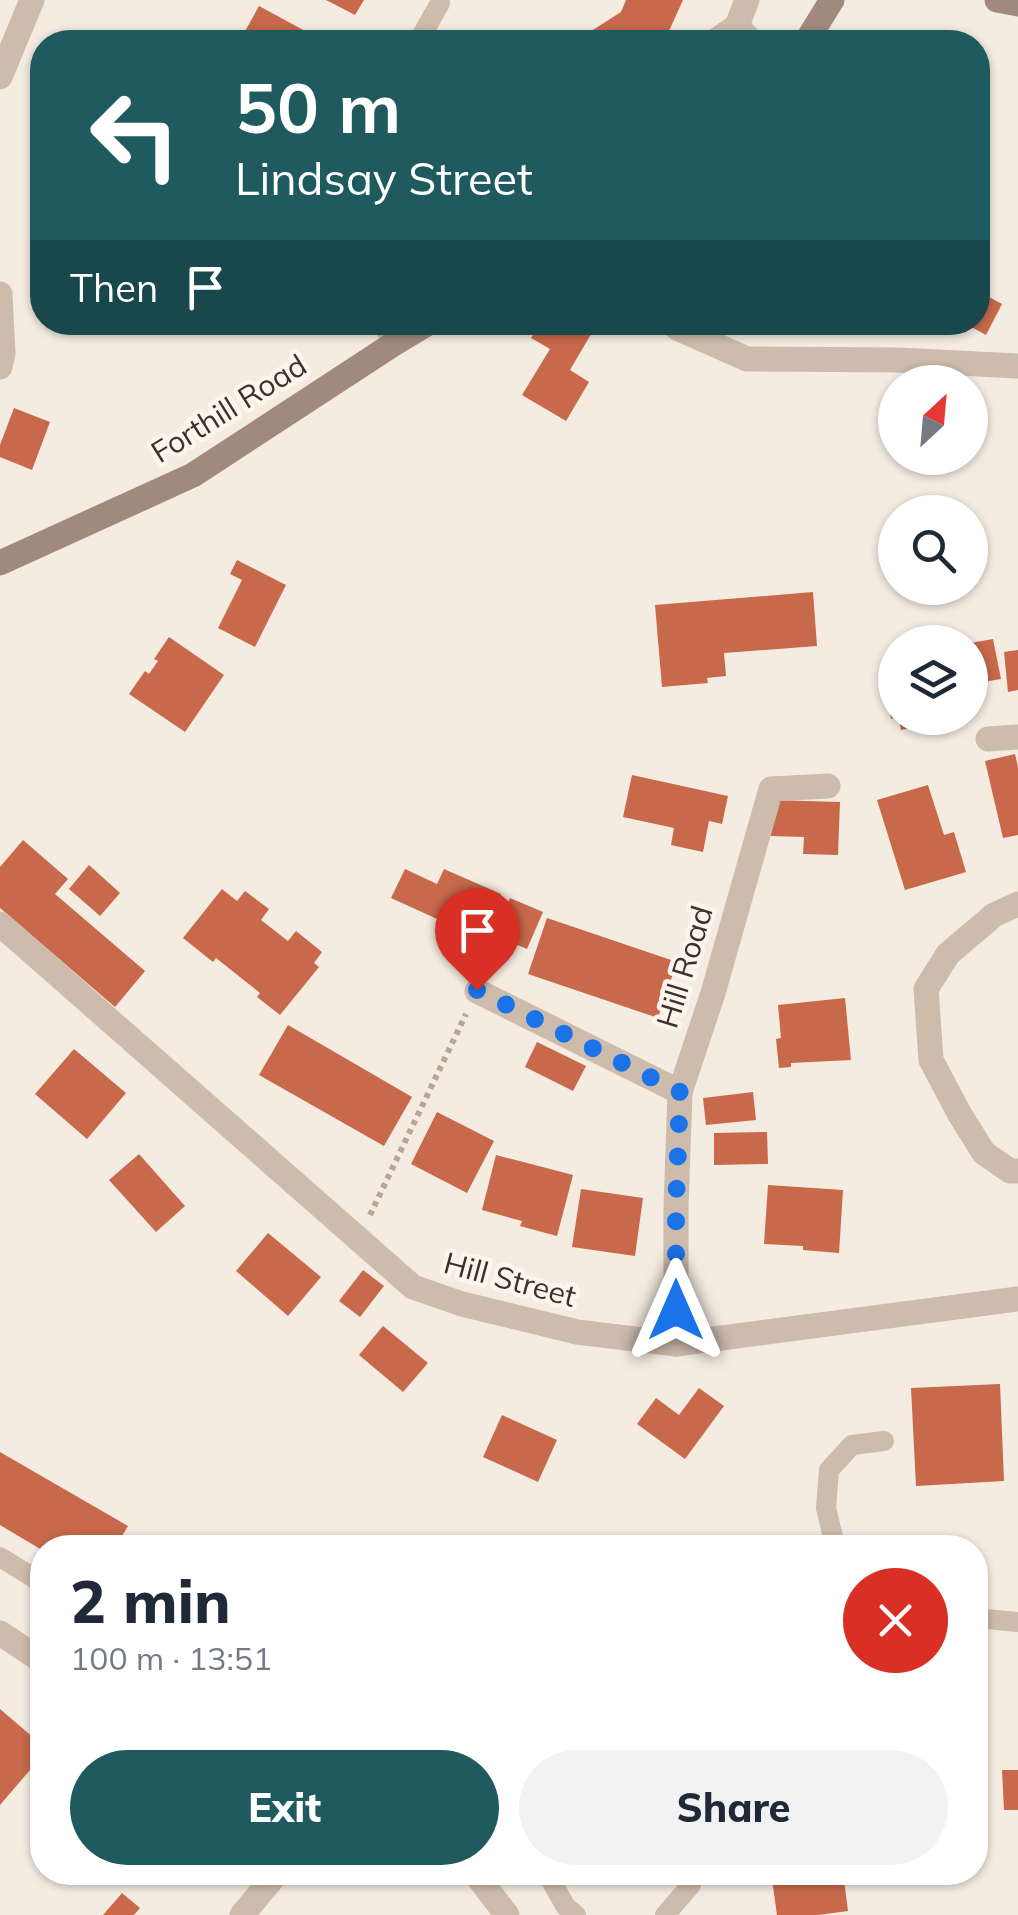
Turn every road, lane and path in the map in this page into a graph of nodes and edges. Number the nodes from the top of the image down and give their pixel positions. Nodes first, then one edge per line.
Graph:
1 (32, 0) edge
2 (748, 0) edge
3 (832, 0) edge
4 (997, 0) edge
5 (440, 3) dead end
6 (1018, 4) edge
7 (425, 30) edge
8 (745, 30) edge
9 (813, 30) edge
10 (0, 77) edge
11 (0, 294) edge
12 (384, 335) edge
13 (692, 335) edge
14 (1, 357) edge
15 (1018, 366) edge
16 (0, 563) edge
17 (1018, 737) edge
18 (988, 739) dead end
19 (828, 786) dead end
20 (1018, 904) edge
21 (0, 924) edge
22 (477, 990) joint
23 (680, 1092) junction
24 (1018, 1171) edge
25 (358, 1241) junction
26 (1018, 1299) edge
27 (676, 1344) junction
28 (884, 1441) dead end
29 (833, 1535) edge
30 (0, 1558) edge
31 (30, 1575) edge
32 (988, 1619) edge
33 (1018, 1622) edge
34 (0, 1633) edge
35 (30, 1652) edge
36 (267, 1885) edge
37 (484, 1885) edge
38 (553, 1885) edge
39 (691, 1885) edge
40 (242, 1915) edge
41 (507, 1915) edge
42 (576, 1915) edge
43 (665, 1915) edge

1 - 10 street
2 - 8 street
3 - 9 street
4 - 6 street
5 - 7 lane
11 - 14 street
12 - 16 street, Forthill Road
13 - 15 street
17 - 18 street
19 - 23 street, Hill Road
20 - 24 street
21 - 25 street, Hill Street
22 - 23 street
22 - 25 path
23 - 27 street, Hill Road
25 - 27 street, Hill Street
26 - 27 street, Hill Street
28 - 29 lane
30 - 31 lane
32 - 33 lane
34 - 35 street
36 - 40 street
37 - 41 street
38 - 42 lane
39 - 43 lane

